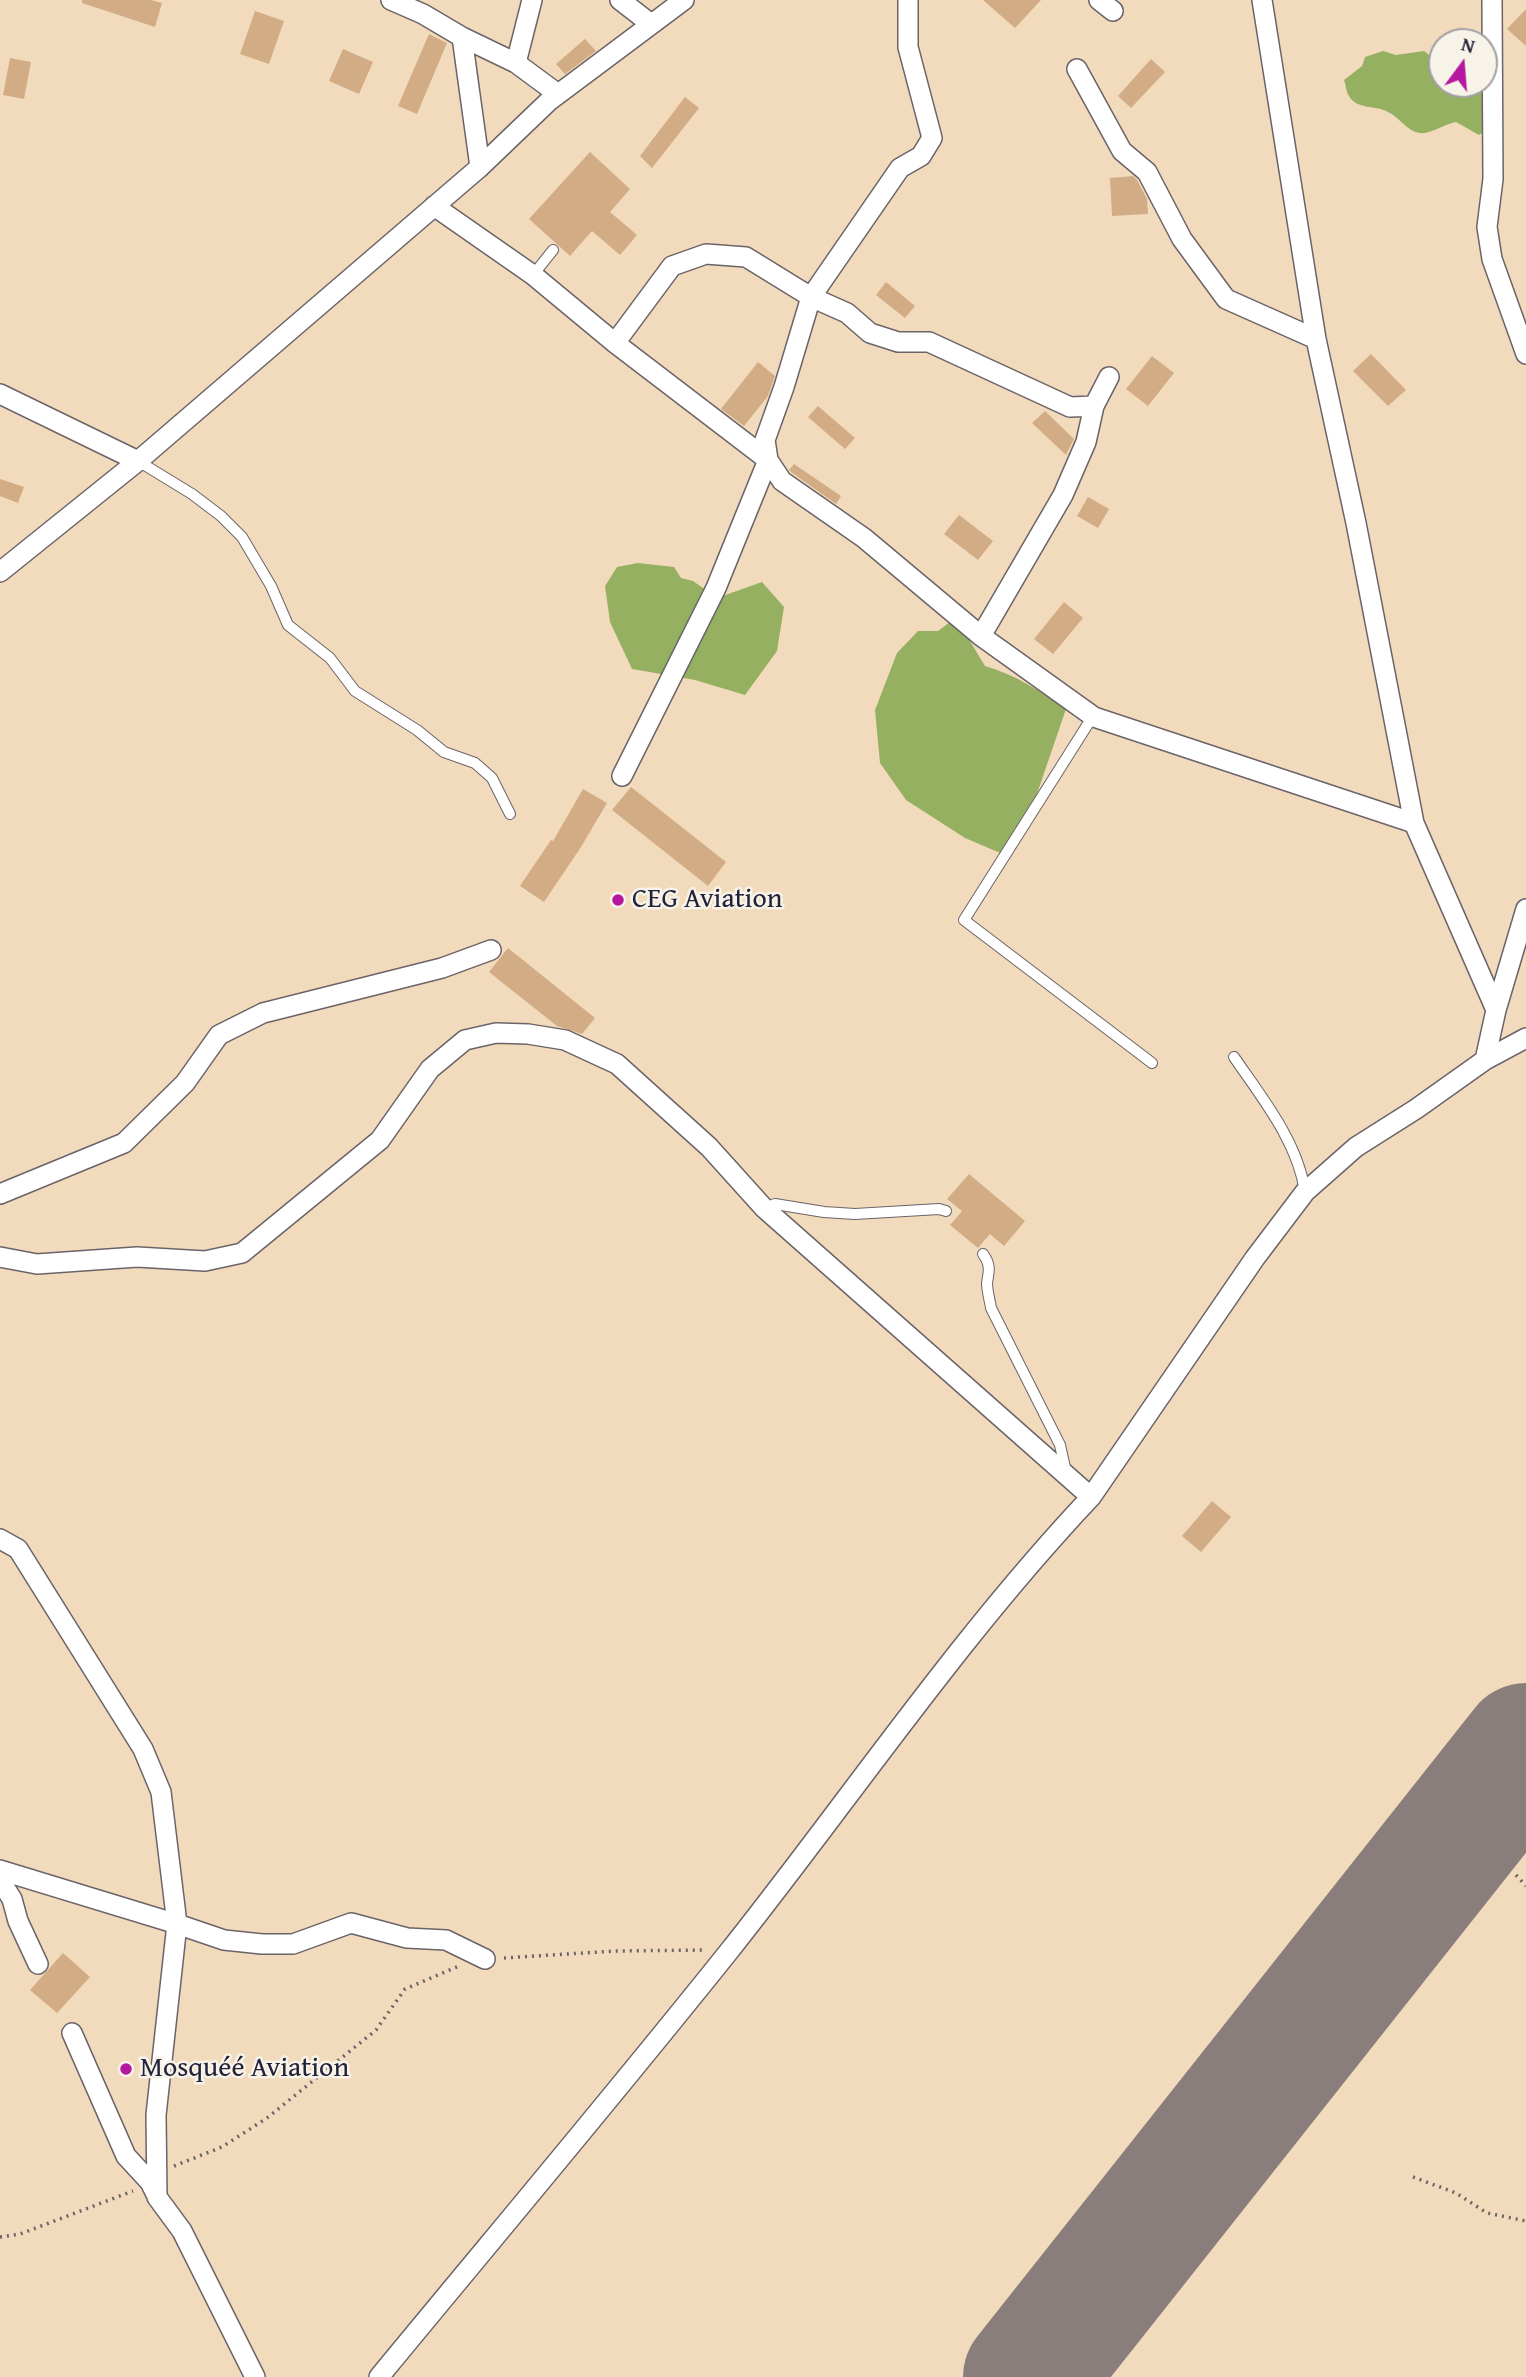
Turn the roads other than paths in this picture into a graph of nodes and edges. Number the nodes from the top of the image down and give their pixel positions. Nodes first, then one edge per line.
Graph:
1 (391, 0) edge
2 (532, 0) edge
3 (620, 0) edge
4 (684, 0) edge
5 (908, 0) edge
6 (1262, 0) edge
7 (1492, 0) edge
8 (651, 24) junction
9 (462, 37) junction
10 (516, 63) junction
11 (1077, 69) dead end
12 (558, 94) junction
13 (480, 167) junction
14 (434, 206) junction
15 (553, 250) dead end
16 (533, 275) junction
17 (811, 297) junction
18 (1316, 339) junction
19 (615, 343) junction
20 (1526, 354) edge
21 (1109, 377) dead end
22 (0, 394) edge
23 (1094, 406) junction
24 (768, 460) junction
25 (138, 461) junction
26 (0, 572) edge
27 (981, 636) junction
28 (1093, 716) junction
29 (622, 776) dead end
30 (510, 814) dead end
31 (1414, 823) junction
32 (1526, 909) edge
33 (491, 950) dead end
34 (1496, 1010) junction
35 (1526, 1038) edge
36 (1234, 1057) dead end
37 (1485, 1060) junction
38 (1152, 1063) dead end
39 (1305, 1192) junction
40 (0, 1194) edge
41 (764, 1208) junction
42 (946, 1211) dead end
43 (983, 1254) dead end
44 (0, 1256) edge
45 (1067, 1476) junction
46 (1091, 1497) junction
47 (0, 1539) edge
48 (0, 1870) edge
49 (0, 1880) edge
50 (177, 1924) junction
51 (485, 1959) road end
52 (38, 1964) dead end
53 (72, 2033) dead end
54 (155, 2184) junction
55 (255, 2377) edge
56 (379, 2377) edge

1 - 9 street
2 - 10 street
3 - 8 street
4 - 8 street
5 - 17 street
6 - 18 street
7 - 20 street
8 - 12 street
9 - 10 street
9 - 13 street
10 - 12 street
11 - 18 street
12 - 13 street
13 - 14 street
14 - 16 street
14 - 25 street
15 - 16 lane
16 - 19 street
17 - 19 street
17 - 23 street
17 - 24 street
18 - 31 street
19 - 24 street
21 - 23 street
22 - 25 street
23 - 27 street
24 - 27 street
24 - 29 street
25 - 26 street
25 - 30 lane
27 - 28 street
28 - 31 street
28 - 38 lane
31 - 34 street
32 - 34 street
33 - 40 street
34 - 37 street
35 - 37 street
36 - 39 lane
37 - 39 street
39 - 46 street
41 - 42 lane
41 - 44 street
41 - 45 street
43 - 45 lane
45 - 46 street
46 - 56 street
47 - 50 street
48 - 50 street
49 - 52 street
50 - 51 street
50 - 54 street
53 - 54 street
54 - 55 street

